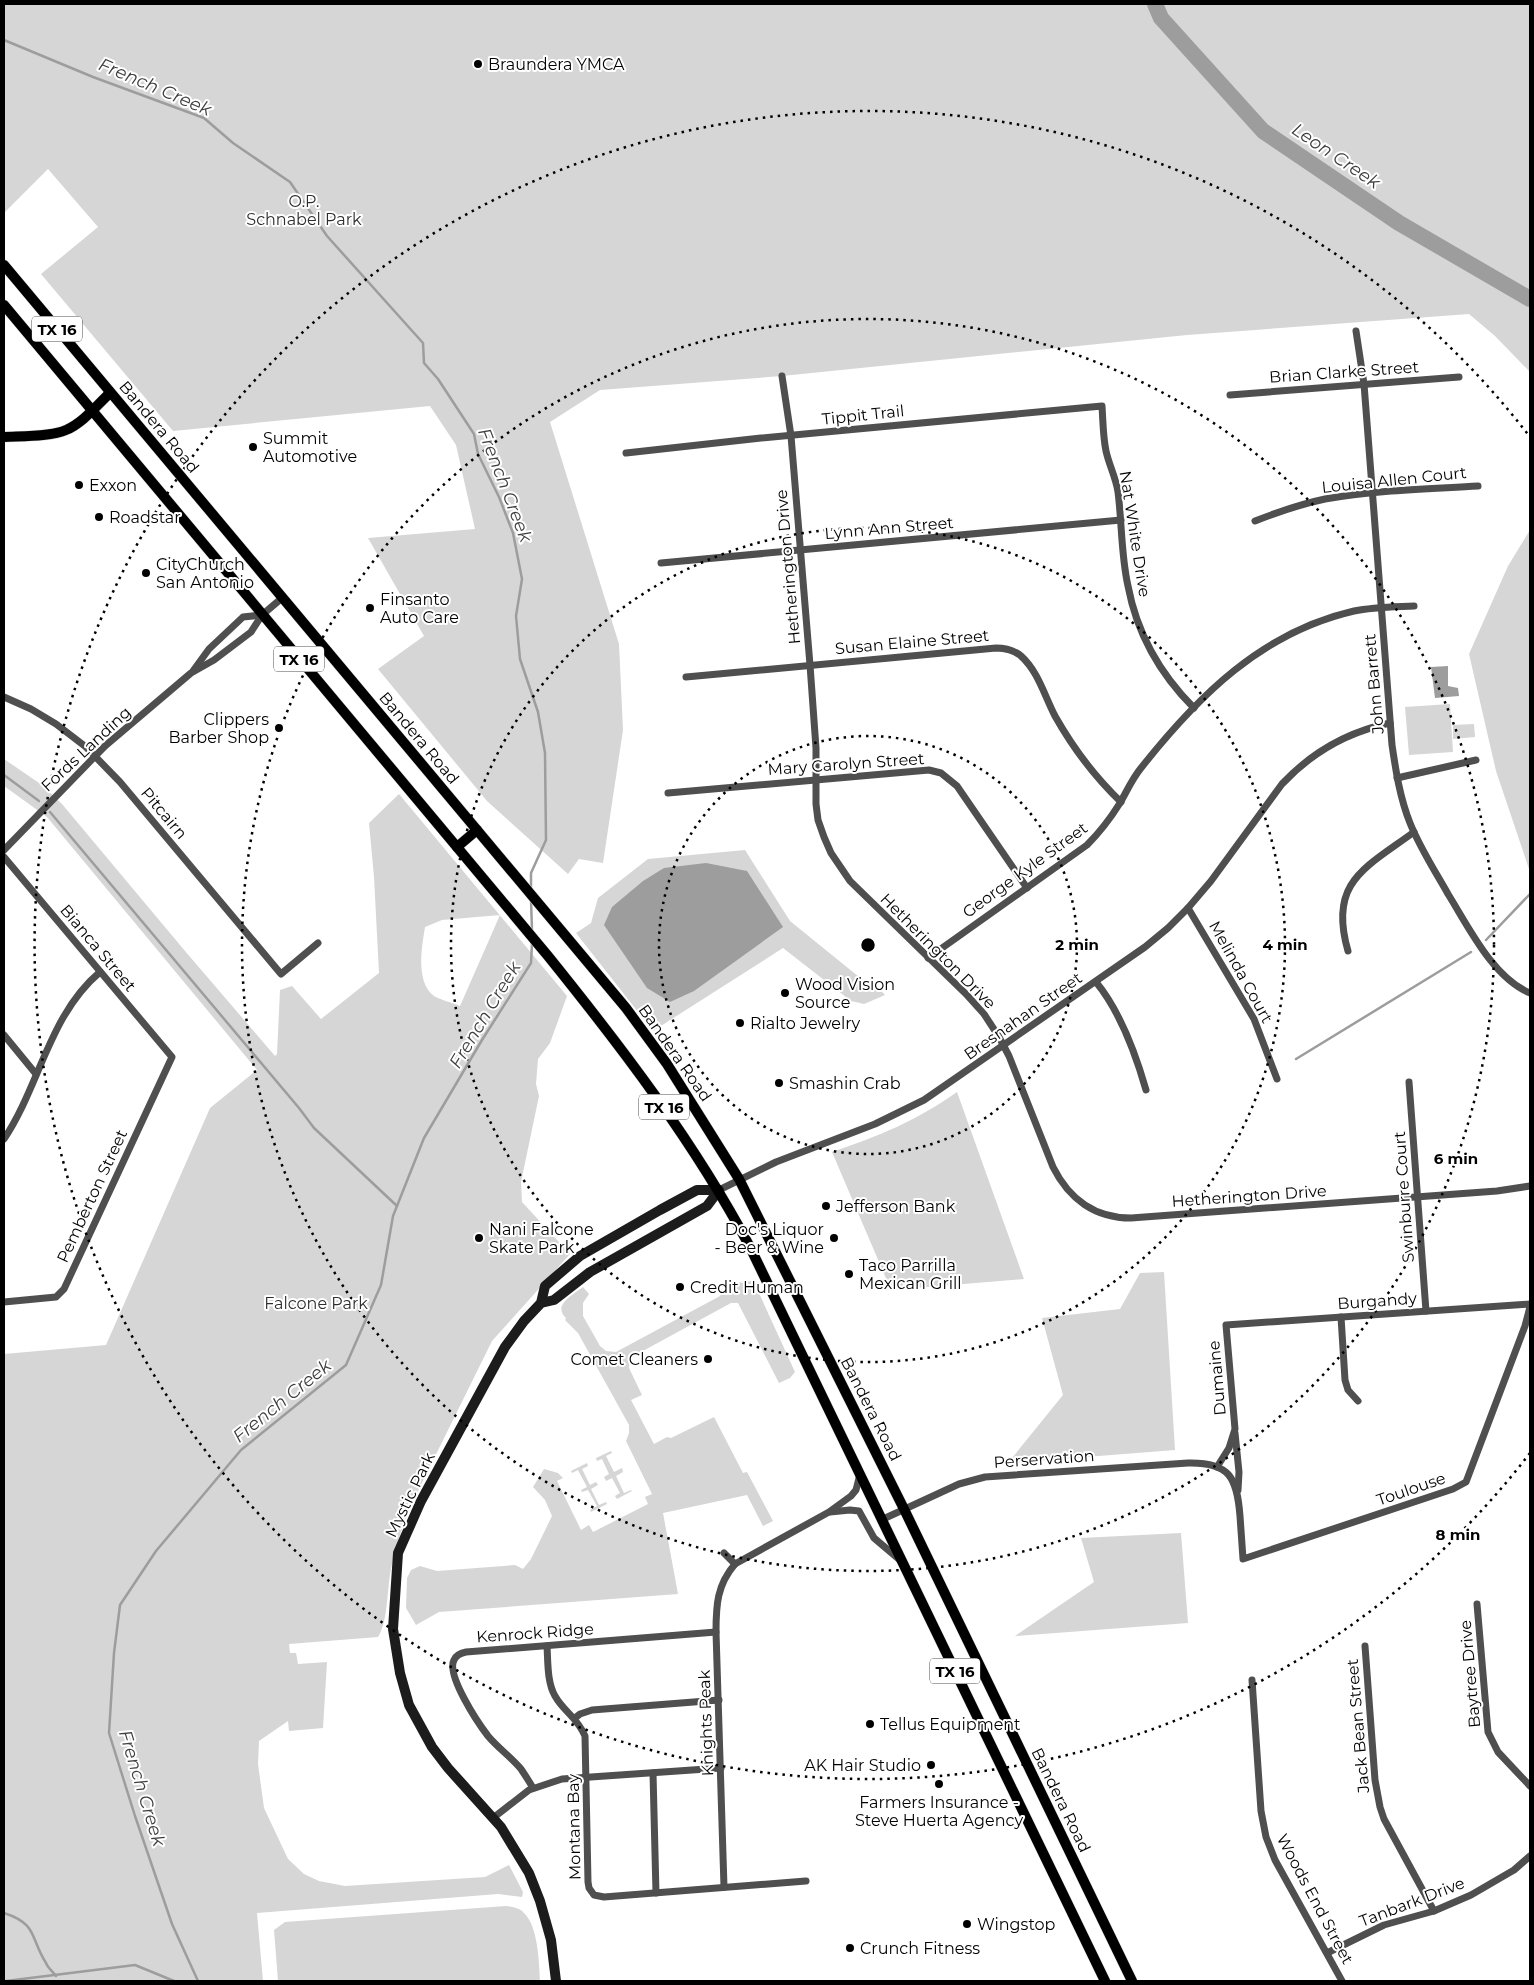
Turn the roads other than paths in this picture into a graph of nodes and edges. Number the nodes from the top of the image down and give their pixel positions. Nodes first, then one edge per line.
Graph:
1 (4, 265) edge
2 (4, 305) edge
3 (1356, 331) dead end
4 (782, 376) dead end
5 (1459, 377) dead end
6 (1364, 384) junction
7 (110, 393) junction
8 (1230, 395) dead end
9 (1102, 406) joint
10 (91, 410) junction
11 (791, 436) junction
12 (4, 437) edge
13 (626, 453) dead end
14 (1478, 486) dead end
15 (1373, 494) junction
16 (1121, 520) junction
17 (1255, 521) dead end
18 (800, 551) junction
19 (661, 563) dead end
20 (282, 598) junction
21 (1414, 606) dead end
22 (1381, 607) junction
23 (262, 615) junction
24 (810, 665) junction
25 (191, 674) junction
26 (686, 677) dead end
27 (4, 697) edge
28 (1194, 708) junction
29 (1390, 723) junction
30 (95, 756) junction
31 (1476, 760) dead end
32 (1397, 778) junction
33 (815, 779) junction
34 (668, 793) dead end
35 (1121, 802) junction
36 (477, 830) junction
37 (1414, 832) junction
38 (457, 847) junction
39 (4, 850) edge
40 (4, 857) edge
41 (1027, 888) junction
42 (1188, 908) junction
43 (318, 944) dead end
44 (1348, 951) dead end
45 (928, 958) junction
46 (100, 972) junction
47 (1096, 982) junction
48 (1530, 992) edge
49 (4, 1035) edge
50 (1004, 1045) junction
51 (172, 1057) joint
52 (36, 1074) junction
53 (1277, 1079) dead end
54 (1409, 1082) dead end
55 (1146, 1090) dead end
56 (4, 1139) edge
57 (739, 1180) junction
58 (1530, 1186) edge
59 (719, 1190) junction
60 (1417, 1197) junction
61 (4, 1302) edge
62 (541, 1303) junction
63 (1530, 1305) edge
64 (1426, 1311) junction
65 (1341, 1318) junction
66 (1226, 1325) joint
67 (1358, 1401) dead end
68 (1235, 1429) junction
69 (1217, 1467) junction
70 (860, 1474) junction
71 (1238, 1492) junction
72 (904, 1509) junction
73 (829, 1512) junction
74 (882, 1520) junction
75 (724, 1553) dead end
76 (1243, 1559) joint
77 (902, 1562) junction
78 (735, 1564) junction
79 (1477, 1604) dead end
80 (716, 1632) junction
81 (547, 1646) junction
82 (1365, 1646) dead end
83 (1252, 1680) dead end
84 (719, 1700) junction
85 (575, 1718) junction
86 (721, 1768) junction
87 (653, 1773) junction
88 (587, 1778) junction
89 (1530, 1786) edge
90 (533, 1788) junction
91 (494, 1818) junction
92 (1530, 1856) edge
93 (806, 1881) dead end
94 (724, 1887) junction
95 (656, 1893) junction
96 (1434, 1911) junction
97 (1327, 1953) junction
98 (556, 1981) edge
99 (1105, 1981) edge
100 (1132, 1981) edge
101 (1342, 1981) edge

1 - 7 main road, Bandera Road / TX 16
2 - 10 main road, TX 16
3 - 6 street, John Barrett
4 - 11 street, Hetherington Drive
5 - 6 street, Brian Clarke Street
6 - 8 street, Brian Clarke Street
6 - 15 street, John Barrett
7 - 10 main road
7 - 20 main road, Bandera Road / TX 16
9 - 11 street, Tippit Trail
9 - 16 street, Nat White Drive
10 - 12 main road
10 - 23 main road, TX 16
11 - 13 street, Tippit Trail
11 - 18 street, Hetherington Drive
14 - 15 street, Louisa Allen Court
15 - 17 street, Louisa Allen Court
15 - 22 street, John Barrett
16 - 18 street, Lynn Ann Street
16 - 28 street, Nat White Drive
18 - 19 street, Lynn Ann Street
18 - 24 street, Hetherington Drive
20 - 23 street, Fords Landing
20 - 36 main road, Bandera Road / TX 16
21 - 22 street, George Kyle Street
22 - 28 street, George Kyle Street
22 - 29 street, John Barrett
23 - 25 street, Fords Landing
23 - 25 street, Fords Landing
23 - 38 main road, TX 16
24 - 26 street, Susan Elaine Street
24 - 33 street, Hetherington Drive
24 - 35 street, Susan Elaine Street
25 - 30 street, Fords Landing
27 - 30 street, Pitcairn
28 - 35 street, George Kyle Street
29 - 32 street, John Barrett
29 - 42 street, Bresnahan Street
30 - 39 street, Fords Landing
30 - 43 street, Pitcairn
31 - 32 street
32 - 37 street, John Barrett
33 - 34 street, Mary Carolyn Street
33 - 41 street, Mary Carolyn Street
33 - 45 street, Hetherington Drive
35 - 41 street, George Kyle Street
36 - 38 main road
36 - 57 main road, Bandera Road / TX 16
37 - 44 street
37 - 48 street, John Barrett
38 - 59 main road, TX 16
40 - 46 street, Bianca Street
41 - 45 street, George Kyle Street
42 - 47 street, Bresnahan Street
42 - 53 street, Melinda Court
45 - 50 street, Hetherington Drive
46 - 51 street, Bianca Street
46 - 52 street
47 - 50 street, Bresnahan Street
47 - 55 street
49 - 52 street
50 - 57 street, Bresnahan Street
50 - 60 street, Hetherington Drive
51 - 61 street, Pemberton Street
52 - 56 street
54 - 60 street, Swinburre Court
57 - 59 street, Bresnahan Street
57 - 72 main road, Bandera Road / TX 16
58 - 60 street, Hetherington Drive
59 - 62 street, Mystic Park
59 - 62 street, Mystic Park
59 - 70 main road, TX 16
60 - 64 street, Swinburre Court
62 - 91 street, Mystic Park
63 - 64 street, Burgandy
63 - 76 street, Toulouse
64 - 65 street, Burgandy
65 - 66 street, Burgandy
65 - 67 street
66 - 68 street, Dumaine
68 - 69 street, Dumaine
68 - 71 street, Dumaine
69 - 71 street
69 - 72 street, Perservation
70 - 73 street, Knights Peak
70 - 74 main road, TX 16
71 - 76 street, Dumaine
72 - 74 street, Perservation
72 - 100 main road, Bandera Road / TX 16
73 - 77 street, Knights Peak
73 - 78 street, Knights Peak
74 - 77 main road, TX 16
75 - 78 street
77 - 99 main road, TX 16
78 - 80 street, Knights Peak
79 - 89 street, Baytree Drive
80 - 81 street, Kenrock Ridge
80 - 84 street, Knights Peak
81 - 85 street, Montana Bay
81 - 90 street, Kenrock Ridge
82 - 96 street, Jack Bean Street
83 - 97 street, Woods End Street
84 - 85 street
84 - 86 street, Knights Peak
85 - 88 street, Montana Bay
86 - 87 street
86 - 94 street, Knights Peak
87 - 88 street
87 - 95 street
88 - 90 street
88 - 95 street, Montana Bay
90 - 91 street
91 - 98 street, Mystic Park
92 - 96 street, Tanbark Drive
93 - 94 street, Montana Bay
94 - 95 street, Montana Bay
96 - 97 street, Tanbark Drive
97 - 101 street, Woods End Street

